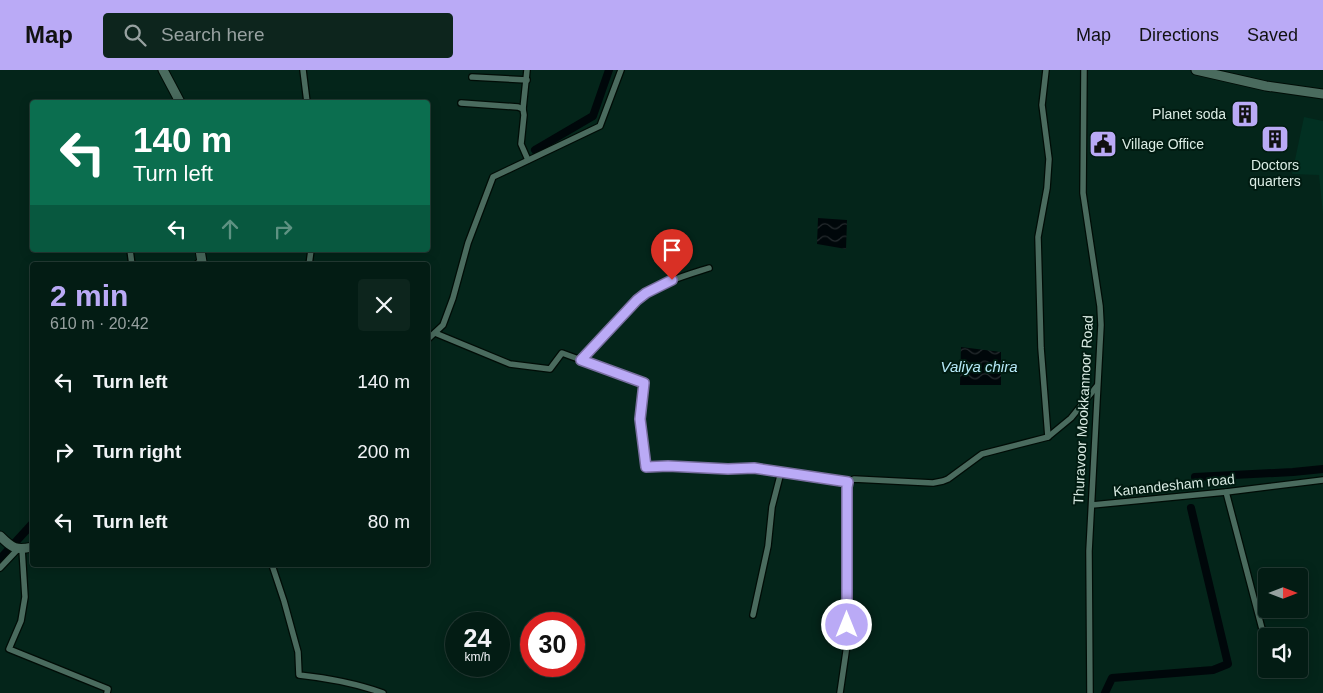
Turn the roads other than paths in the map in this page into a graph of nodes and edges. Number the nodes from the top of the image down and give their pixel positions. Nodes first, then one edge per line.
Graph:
1 (164, 70) edge
2 (303, 70) edge
3 (527, 70) edge
4 (621, 70) edge
5 (1046, 70) edge
6 (1084, 70) edge
7 (1196, 70) edge
8 (472, 77) dead end
9 (526, 80) junction
10 (1323, 94) edge
11 (179, 100) edge
12 (307, 100) edge
13 (461, 103) dead end
14 (523, 109) junction
15 (528, 160) junction
16 (709, 268) dead end
17 (435, 333) junction
18 (430, 337) edge
19 (581, 360) junction
20 (1097, 386) junction
21 (1048, 437) junction
22 (781, 472) junction
23 (1323, 480) edge
24 (848, 482) junction
25 (1226, 492) junction
26 (1092, 506) junction
27 (0, 536) edge
28 (30, 547) edge
29 (20, 549) junction
30 (273, 567) edge
31 (0, 568) edge
32 (753, 616) dead end
33 (1262, 628) edge
34 (107, 693) edge
35 (383, 693) edge
36 (840, 693) edge
37 (1090, 693) edge

1 - 11 main road
2 - 12 street
3 - 9 street
4 - 15 street
5 - 21 street
6 - 20 street, Thuravoor Mookkannoor Road
7 - 10 main road
8 - 9 street
9 - 14 street
13 - 14 street
14 - 15 street
15 - 17 street
16 - 19 street
17 - 18 street
17 - 19 street
19 - 22 street
20 - 21 street
20 - 26 street, Thuravoor Mookkannoor Road
21 - 24 street
22 - 24 street
22 - 32 street
23 - 25 street, Kanandesham road
24 - 36 street
25 - 26 street, Kanandesham road
25 - 33 street
26 - 37 street, Thuravoor Mookkannoor Road
27 - 29 main road
28 - 29 main road
29 - 31 street
29 - 34 street
30 - 35 street

